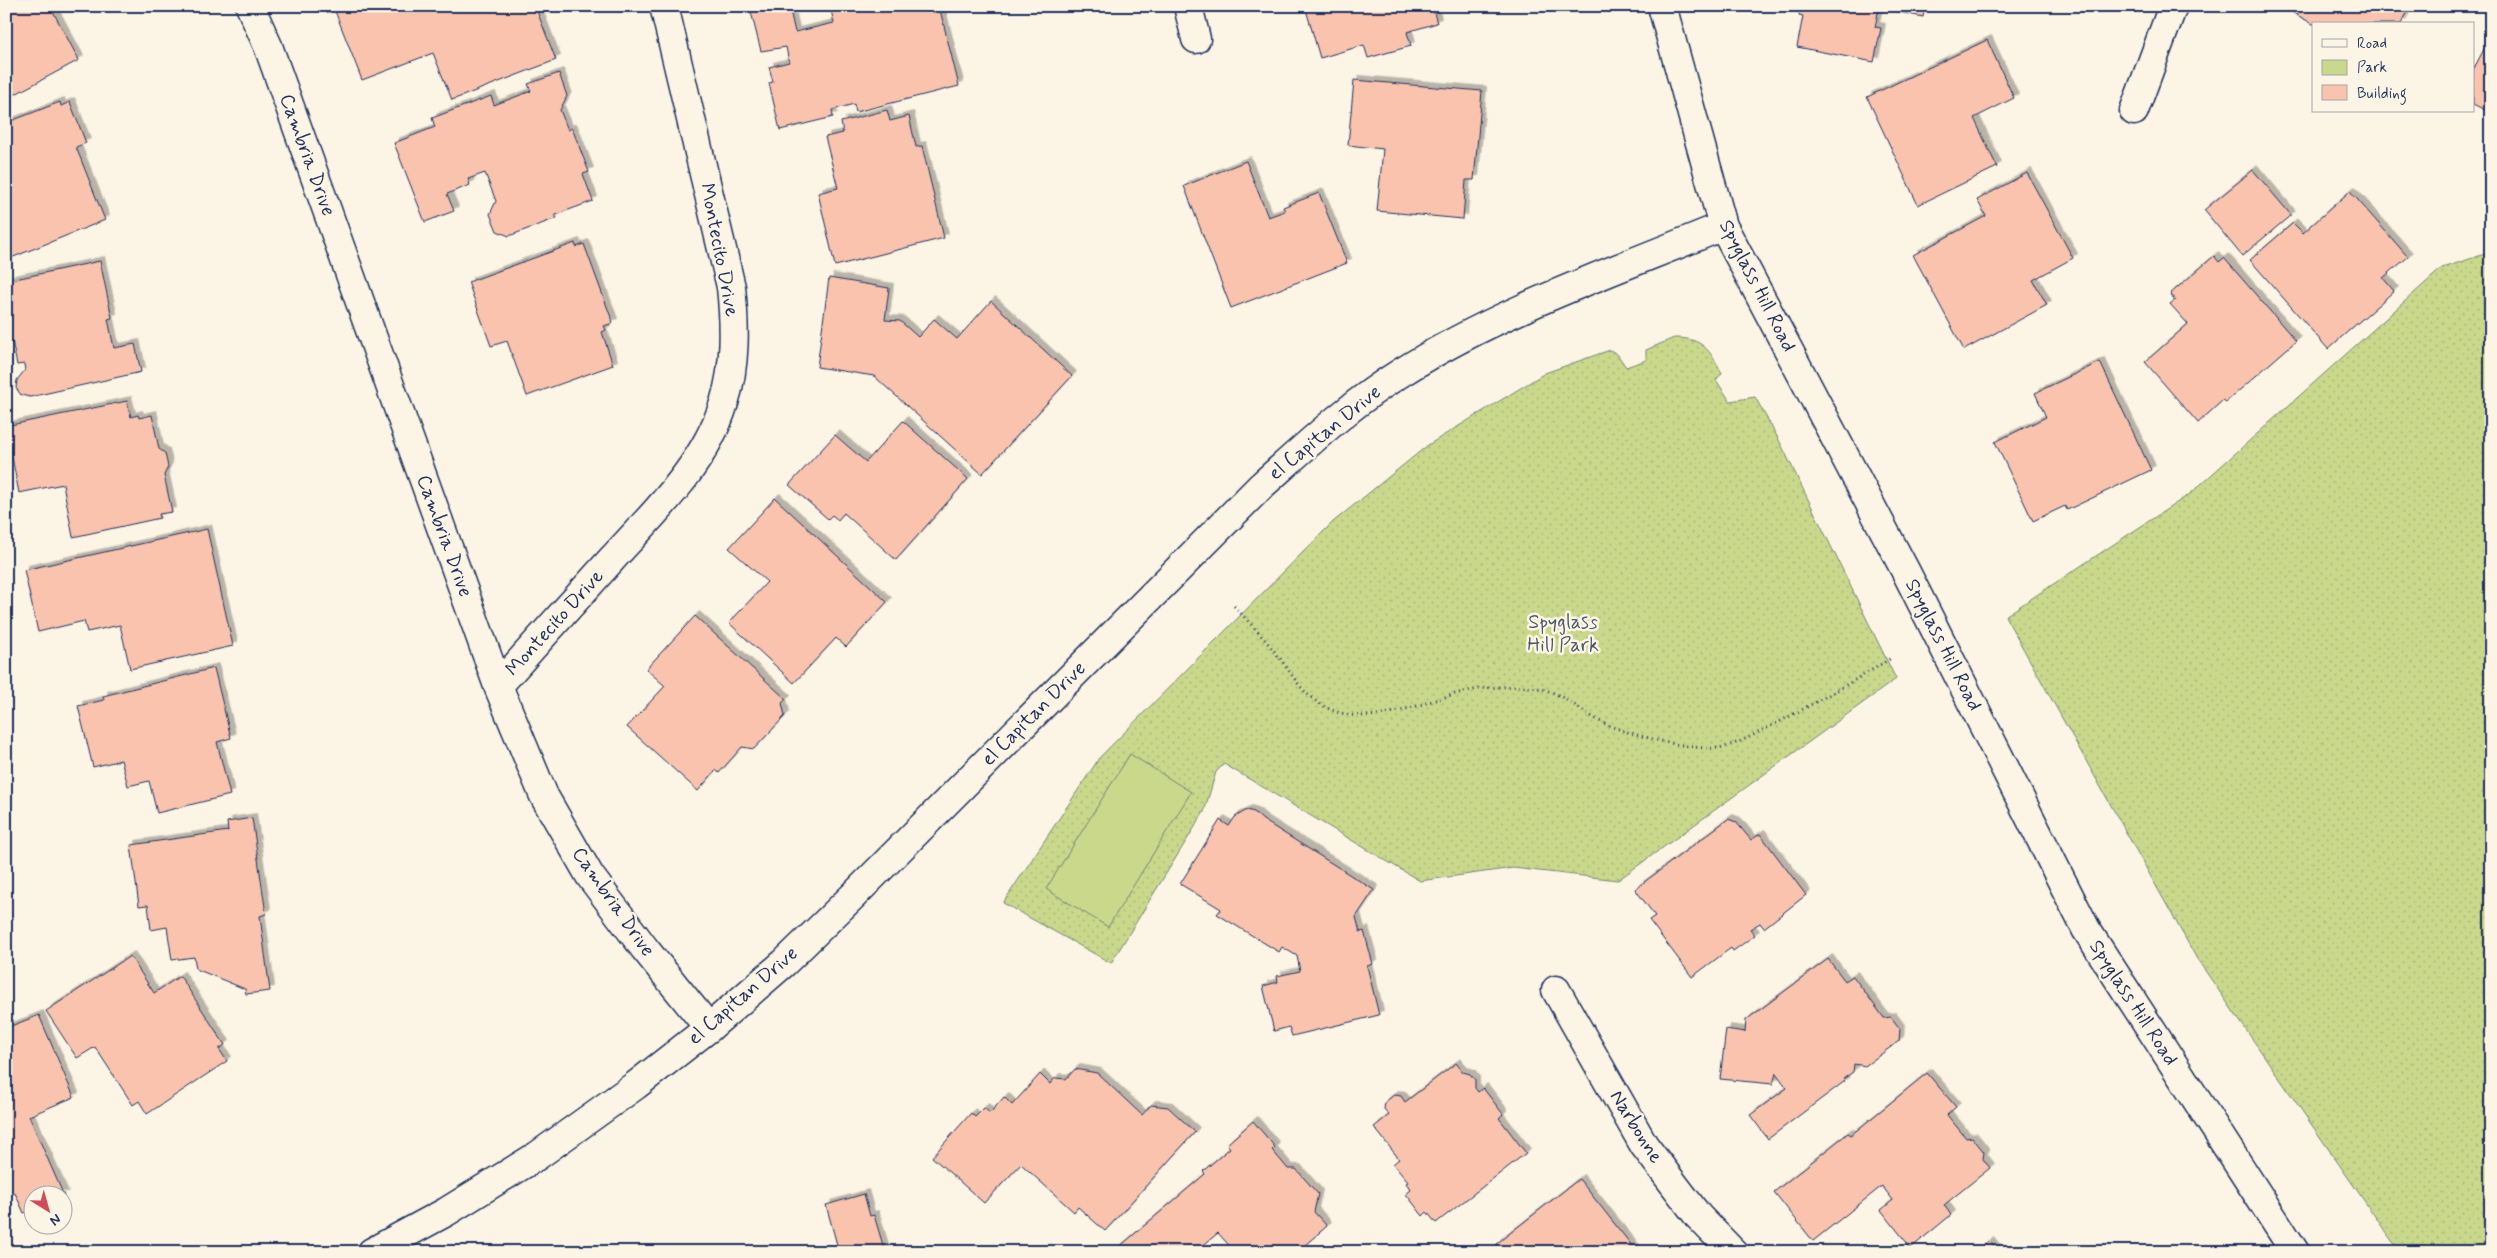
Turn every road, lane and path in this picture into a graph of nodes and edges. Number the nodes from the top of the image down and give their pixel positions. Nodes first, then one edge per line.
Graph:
1 (250, 6) edge
2 (664, 6) edge
3 (1188, 6) edge
4 (1662, 6) edge
5 (2173, 6) edge
6 (1196, 39) dead end
7 (2134, 112) dead end
8 (1723, 226) junction
9 (1234, 606) dead end
10 (1893, 657) dead end
11 (498, 686) junction
12 (1556, 990) dead end
13 (709, 1028) junction
14 (372, 1252) edge
15 (1732, 1252) edge
16 (2295, 1252) edge

1 - 11 street, Cambria Drive
2 - 11 street, Montecito Drive
3 - 6 street
4 - 8 street, Spyglass Hill Road
5 - 7 street
8 - 13 street, el Capitan Drive
8 - 16 street, Spyglass Hill Road
9 - 10 path
11 - 13 street, Cambria Drive
12 - 15 street, Narbonne
13 - 14 street, el Capitan Drive

